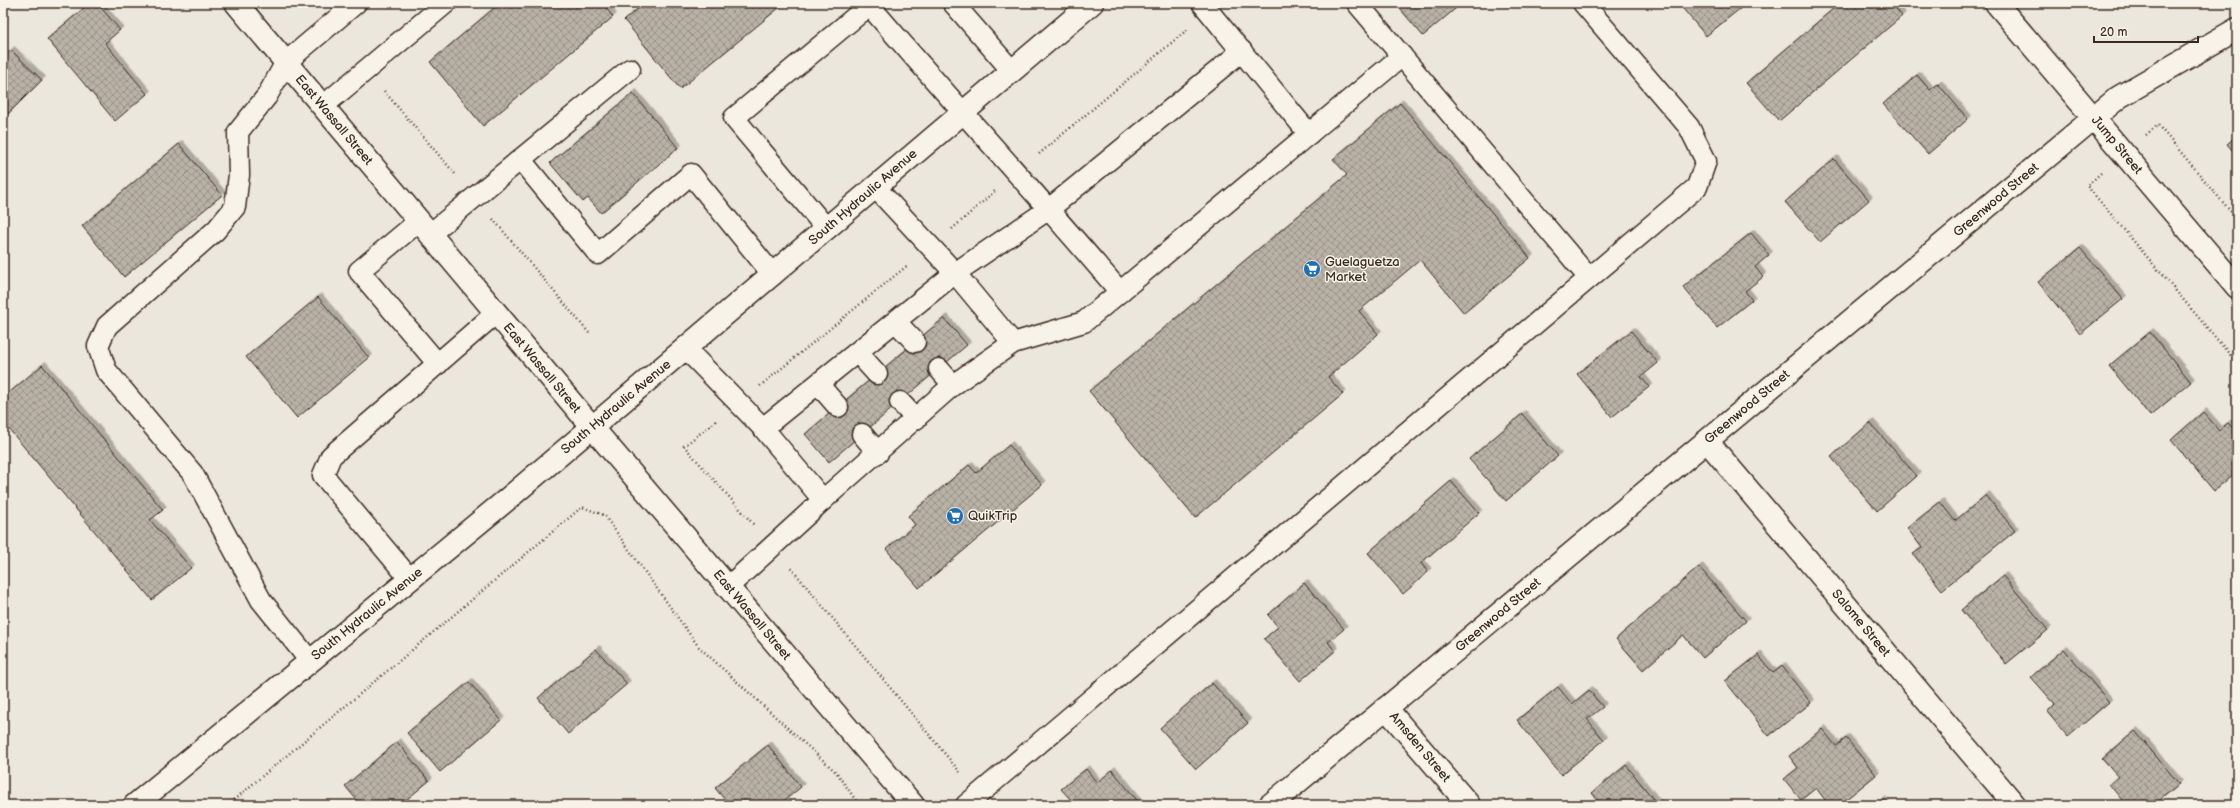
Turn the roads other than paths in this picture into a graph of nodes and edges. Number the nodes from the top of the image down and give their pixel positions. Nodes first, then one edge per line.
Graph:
1 (236, 3) edge
2 (356, 3) edge
3 (446, 3) edge
4 (953, 3) edge
5 (1202, 3) edge
6 (1357, 3) edge
7 (1584, 3) edge
8 (1996, 3) edge
9 (871, 4) edge
10 (1090, 4) edge
11 (2237, 29) edge
12 (1242, 51) junction
13 (1402, 56) junction
14 (286, 62) junction
15 (630, 69) dead end
16 (1012, 71) junction
17 (323, 106) junction
18 (962, 113) junction
19 (2094, 118) junction
20 (1309, 134) junction
21 (521, 160) junction
22 (874, 188) junction
23 (1049, 209) junction
24 (424, 227) junction
25 (826, 228) junction
26 (955, 273) junction
27 (774, 275) junction
28 (1589, 278) junction
29 (2237, 287) edge
30 (1120, 292) junction
31 (496, 313) junction
32 (896, 322) junction
33 (914, 342) dead end
34 (1013, 343) junction
35 (685, 348) junction
36 (858, 353) junction
37 (438, 364) junction
38 (940, 368) dead end
39 (877, 374) dead end
40 (819, 385) junction
41 (953, 385) junction
42 (900, 402) dead end
43 (838, 407) dead end
44 (916, 419) junction
45 (592, 427) junction
46 (763, 428) junction
47 (862, 434) dead end
48 (1707, 441) junction
49 (878, 453) junction
50 (823, 500) junction
51 (410, 579) junction
52 (728, 587) junction
53 (310, 661) junction
54 (1386, 708) junction
55 (135, 805) edge
56 (913, 805) edge
57 (966, 805) edge
58 (1270, 805) edge
59 (1469, 805) edge
60 (2015, 805) edge

1 - 14 street, East Wassall Street
2 - 14 lane
3 - 17 lane
4 - 16 lane
5 - 12 lane
6 - 13 lane
7 - 28 lane
8 - 19 street, Jump Street
9 - 18 lane
9 - 25 lane
10 - 16 street, South Hydraulic Avenue
11 - 19 street, Greenwood Street
12 - 20 lane
12 - 23 lane
13 - 20 lane
13 - 28 lane
14 - 17 street, East Wassall Street
14 - 53 lane
15 - 21 lane
16 - 18 street, South Hydraulic Avenue
17 - 24 street, East Wassall Street
18 - 22 street, South Hydraulic Avenue
18 - 23 lane
19 - 29 street, Jump Street
19 - 48 street, Greenwood Street
20 - 30 lane
21 - 24 lane
21 - 27 lane
22 - 25 street, South Hydraulic Avenue
22 - 26 lane
23 - 26 lane
23 - 30 lane
24 - 31 street, East Wassall Street
24 - 37 lane
25 - 27 street, South Hydraulic Avenue
26 - 32 lane
26 - 34 lane
27 - 35 street, South Hydraulic Avenue
28 - 57 lane
30 - 34 lane
31 - 37 lane
31 - 45 street, East Wassall Street
32 - 33 lane
32 - 36 lane
34 - 41 lane
35 - 45 street, South Hydraulic Avenue
35 - 46 lane
36 - 39 lane
36 - 40 lane
37 - 51 lane
38 - 41 lane
40 - 43 lane
40 - 46 lane
41 - 44 lane
42 - 44 lane
44 - 49 lane
45 - 51 street, South Hydraulic Avenue
45 - 52 street, East Wassall Street
46 - 50 lane
47 - 49 lane
48 - 54 street, Greenwood Street
48 - 60 street, Salome Street
49 - 50 lane
50 - 52 lane
51 - 53 street, South Hydraulic Avenue
52 - 56 street, East Wassall Street
53 - 55 street, South Hydraulic Avenue
54 - 58 street, Greenwood Street
54 - 59 street, Amsden Street

